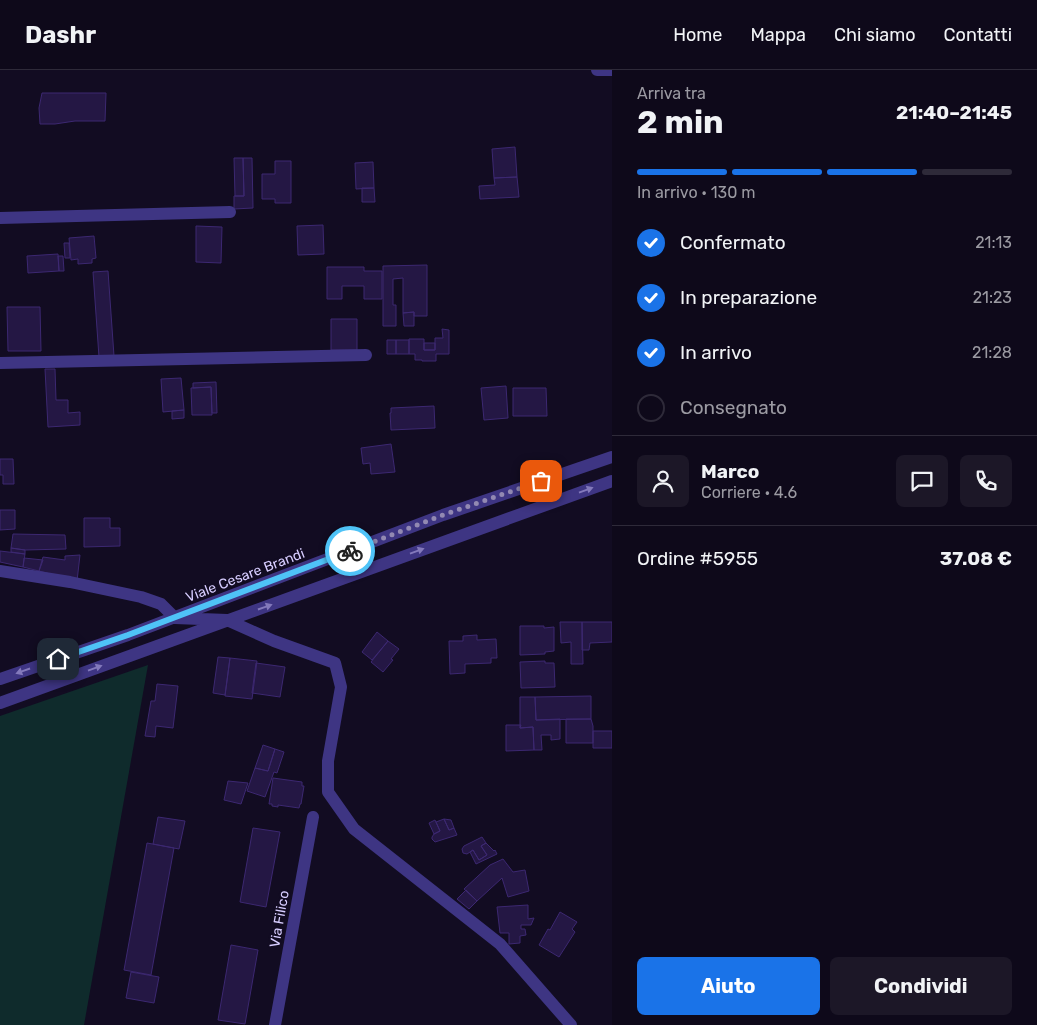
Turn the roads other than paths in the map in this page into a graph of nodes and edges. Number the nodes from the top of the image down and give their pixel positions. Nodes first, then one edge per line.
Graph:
1 (598, 70) edge
2 (612, 70) edge
3 (230, 212) dead end
4 (0, 218) edge
5 (366, 355) dead end
6 (0, 363) edge
7 (612, 457) edge
8 (612, 481) edge
9 (0, 571) edge
10 (175, 618) junction
11 (227, 620) junction
12 (0, 679) edge
13 (0, 703) edge
14 (313, 818) dead end
15 (275, 1025) edge
16 (571, 1025) edge

1 - 2 street
3 - 4 street
5 - 6 street
7 - 10 street, Viale Cesare Brandi
11 -> 8 street
9 - 10 street
10 - 11 street
10 -> 12 street, Viale Cesare Brandi
13 -> 11 street
11 - 16 street
14 - 15 street, Via Filico

